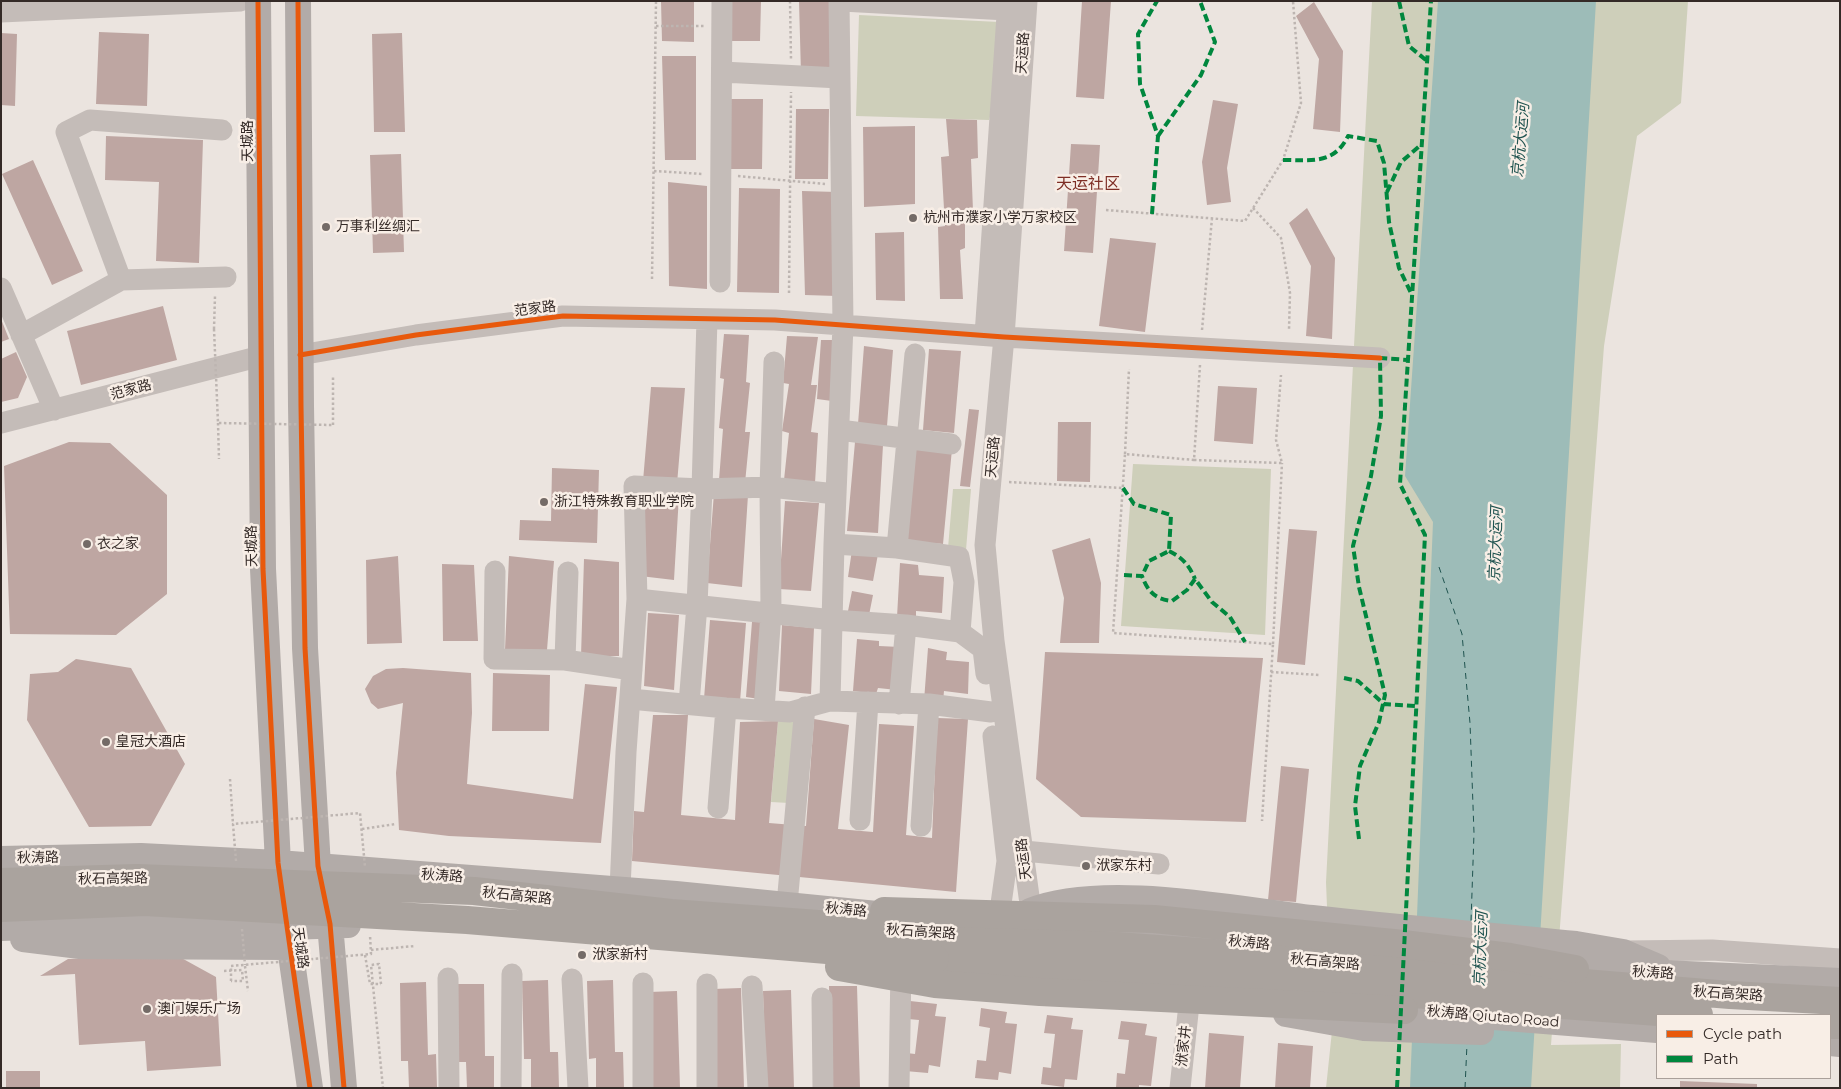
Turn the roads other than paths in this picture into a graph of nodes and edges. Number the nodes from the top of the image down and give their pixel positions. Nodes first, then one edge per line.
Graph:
1 (241, 1) edge
2 (258, 1) edge
3 (298, 1) edge
4 (722, 1) edge
5 (840, 1) edge
6 (1027, 1) edge
7 (957, 4) edge
8 (1008, 5) edge
9 (1, 12) edge
10 (722, 72) junction
11 (840, 78) junction
12 (222, 130) dead end
13 (121, 280) junction
14 (720, 282) dead end
15 (220, 283) road end
16 (1, 288) edge
17 (707, 320) junction
18 (843, 325) junction
19 (21, 335) junction
20 (994, 336) junction
21 (915, 354) dead end
22 (300, 355) junction
23 (261, 356) junction
24 (1380, 358) dead end
25 (774, 362) dead end
26 (54, 410) junction
27 (1, 423) edge
28 (839, 430) junction
29 (908, 438) junction
30 (951, 444) dead end
31 (770, 487) junction
32 (702, 489) junction
33 (836, 494) junction
34 (834, 544) junction
35 (897, 548) junction
36 (495, 570) dead end
37 (568, 572) dead end
38 (637, 598) junction
39 (697, 605) junction
40 (771, 613) junction
41 (833, 620) junction
42 (906, 625) junction
43 (960, 632) junction
44 (565, 660) junction
45 (632, 670) junction
46 (630, 698) junction
47 (830, 701) junction
48 (868, 702) junction
49 (688, 704) junction
50 (899, 704) junction
51 (929, 704) junction
52 (805, 707) junction
53 (726, 708) junction
54 (764, 709) junction
55 (991, 712) junction
56 (718, 808) dead end
57 (860, 820) dead end
58 (921, 826) dead end
59 (1024, 851) junction
60 (1, 859) edge
61 (278, 863) junction
62 (1159, 864) dead end
63 (318, 866) junction
64 (1, 882) edge
65 (620, 889) junction
66 (787, 904) junction
67 (1, 908) edge
68 (1030, 911) junction
69 (330, 924) junction
70 (670, 925) junction
71 (998, 925) junction
72 (1, 930) edge
73 (287, 937) junction
74 (1612, 957) junction
75 (1840, 959) edge
76 (900, 967) junction
77 (1575, 969) junction
78 (512, 974) dead end
79 (448, 978) dead end
80 (1023, 978) junction
81 (572, 980) dead end
82 (1840, 980) edge
83 (643, 983) dead end
84 (707, 984) dead end
85 (752, 986) dead end
86 (822, 998) dead end
87 (1840, 1001) edge
88 (1189, 1004) junction
89 (1404, 1010) junction
90 (1332, 1013) junction
91 (1685, 1014) edge
92 (1589, 1025) junction
93 (1656, 1030) edge
94 (904, 1087) edge
95 (310, 1088) edge
96 (344, 1088) edge
97 (449, 1088) edge
98 (511, 1088) edge
99 (578, 1088) edge
100 (643, 1088) edge
101 (707, 1088) edge
102 (758, 1088) edge
103 (823, 1088) edge
104 (1180, 1088) edge

1 - 9 street
2 - 23 main road, 天城路
3 - 22 main road
4 - 10 street
5 - 7 street
5 - 11 street
6 - 20 street, 天运路
7 - 8 street
8 - 20 street
10 - 11 street
10 - 14 street
11 - 18 street
12 - 13 street
13 - 15 street
13 - 19 street
16 - 19 street
17 - 18 street, 范家路
17 - 22 street, 范家路
17 - 32 street
18 - 20 street, 范家路
18 - 28 street
19 - 26 street
20 - 24 street, 范家路
20 - 59 street, 天运路
21 - 29 street
22 - 63 main road
23 - 26 street, 范家路
23 - 61 main road, 天城路
25 - 31 street
26 - 27 street, 范家路
28 - 29 street
28 - 33 street
29 - 30 street
29 - 35 street
31 - 32 street
31 - 33 street
31 - 40 street
32 - 38 street
32 - 39 street
33 - 34 street
34 - 35 street
34 - 41 street
35 - 43 street
36 - 44 street
37 - 44 street
38 - 39 street
38 - 45 street
39 - 40 street
39 - 49 street
40 - 41 street
40 - 54 street
41 - 42 street
41 - 47 street
42 - 43 street
42 - 50 street
43 - 55 street
44 - 45 street
45 - 46 street
46 - 49 street
46 - 65 street
47 - 48 street
47 - 52 street
48 - 50 street
48 - 57 street
49 - 53 street
50 - 51 street
51 - 55 street
51 - 58 street
52 - 54 street
52 - 66 street
53 - 54 street
53 - 56 street
55 - 71 street
59 - 62 street
59 - 68 street, 天运路
60 - 61 main road, 秋涛路
61 - 63 main road, 秋涛路
61 - 73 main road, 天城路
63 - 65 main road, 秋涛路
63 - 69 main road
64 - 70 highway, 秋石高架路, bridge
65 - 66 main road, 秋涛路
66 - 71 main road, 秋涛路
67 - 70 highway, 秋石高架路, bridge
68 - 71 main road
68 - 74 main road
69 - 73 main road
69 - 76 main road
69 - 96 main road
70 - 77 highway, bridge
70 - 87 highway, 秋石高架路, bridge
70 - 89 highway, bridge
70 - 91 highway, 秋石高架路, bridge
71 - 77 main road, 秋涛路, bridge
72 - 73 main road
73 - 95 main road, 天城路
74 - 75 street
74 - 77 main road, 秋涛路
74 - 82 main road, 秋涛路
76 - 80 main road
76 - 94 street
78 - 98 street
79 - 97 street
80 - 88 main road
80 - 90 main road
81 - 99 street
83 - 100 street
84 - 101 street
85 - 102 street
86 - 103 street
88 - 90 main road
88 - 104 street, 洑家井
89 - 90 main road, 秋涛路 Qiutao Road, bridge
89 - 92 main road, 秋涛路 Qiutao Road
90 - 92 main road
92 - 93 main road, 秋涛路 Qiutao Road

